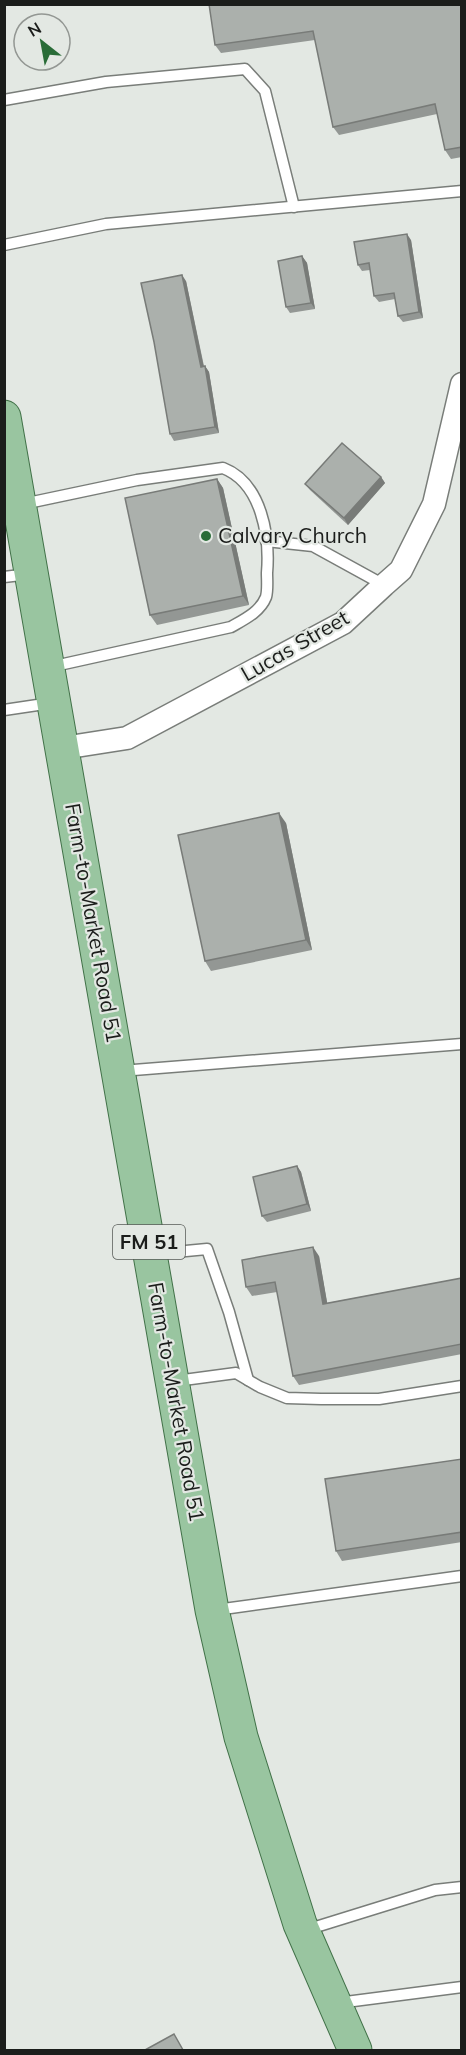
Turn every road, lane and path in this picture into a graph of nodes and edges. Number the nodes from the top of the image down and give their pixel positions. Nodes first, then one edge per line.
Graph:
1 (4, 100) edge
2 (462, 191) edge
3 (294, 207) junction
4 (4, 245) edge
5 (462, 384) edge
6 (4, 417) edge
7 (20, 505) junction
8 (266, 541) junction
9 (18, 576) edge
10 (384, 585) junction
11 (48, 667) junction
12 (55, 702) junction
13 (4, 710) edge
14 (63, 748) junction
15 (462, 1044) edge
16 (119, 1071) junction
17 (151, 1254) junction
18 (248, 1380) junction
19 (172, 1381) junction
20 (462, 1386) edge
21 (462, 1576) edge
22 (212, 1610) junction
23 (462, 1887) edge
24 (303, 1931) junction
25 (462, 1987) edge
26 (335, 2004) junction
27 (355, 2050) edge

1 - 3 lane
2 - 3 lane
3 - 4 lane
5 - 10 street, Lucas Street
6 - 7 main road, Farm-to-Market Road 51 / FM 51
7 - 8 lane
7 - 9 main road, Farm-to-Market Road 51 / FM 51
8 - 10 lane
8 - 11 lane
9 - 11 main road, Farm-to-Market Road 51 / FM 51
10 - 14 street, Lucas Street
11 - 12 main road, Farm-to-Market Road 51 / FM 51
12 - 13 lane
12 - 14 main road, Farm-to-Market Road 51 / FM 51
14 - 16 main road, Farm-to-Market Road 51 / FM 51
15 - 16 lane
16 - 17 main road, Farm-to-Market Road 51 / FM 51
17 - 18 lane
17 - 19 main road, Farm-to-Market Road 51 / FM 51
18 - 19 lane
18 - 20 lane
19 - 22 main road, Farm-to-Market Road 51 / FM 51
21 - 22 lane
22 - 24 main road, Farm-to-Market Road 51 / FM 51
23 - 24 lane
24 - 26 main road, Farm-to-Market Road 51 / FM 51
25 - 26 lane
26 - 27 main road, Farm-to-Market Road 51 / FM 51

